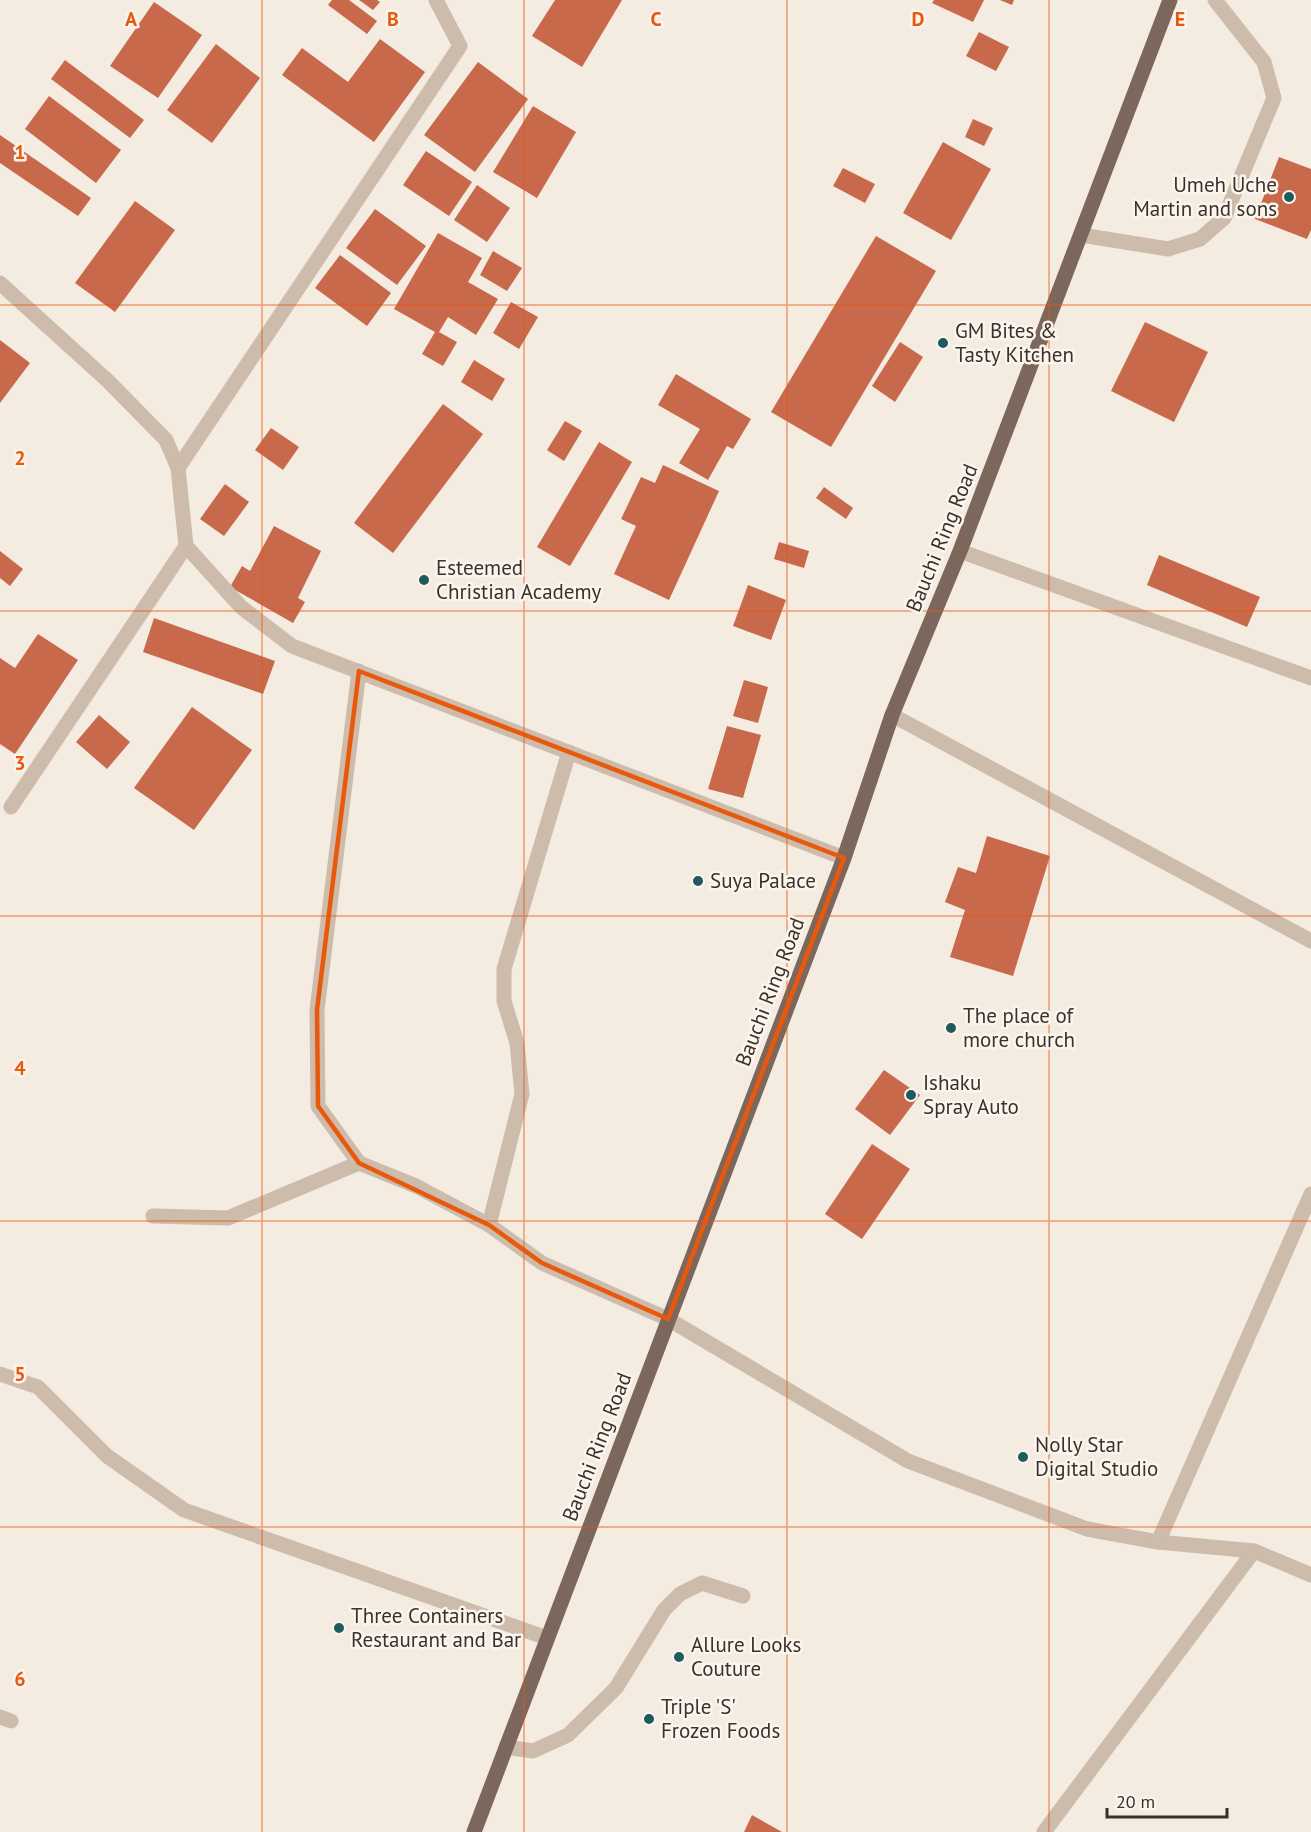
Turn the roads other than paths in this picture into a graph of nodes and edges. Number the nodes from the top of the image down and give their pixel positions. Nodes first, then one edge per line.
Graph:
1 (436, 0) edge
2 (1170, 0) edge
3 (1215, 0) edge
4 (1081, 236) junction
5 (0, 283) edge
6 (178, 468) junction
7 (186, 546) junction
8 (960, 551) junction
9 (359, 671) junction
10 (1311, 678) edge
11 (892, 715) junction
12 (569, 752) junction
13 (11, 807) dead end
14 (844, 858) junction
15 (1311, 941) edge
16 (359, 1163) junction
17 (1311, 1194) edge
18 (153, 1216) dead end
19 (489, 1225) junction
20 (668, 1319) junction
21 (0, 1374) edge
22 (1158, 1542) junction
23 (1254, 1551) junction
24 (1311, 1575) edge
25 (743, 1596) dead end
26 (547, 1638) junction
27 (506, 1746) junction
28 (474, 1832) edge
29 (1044, 1832) edge

1 - 6 street
2 - 4 main road, Bauchi Ring Road
3 - 4 street
4 - 8 main road, Bauchi Ring Road
5 - 6 street
6 - 7 street
7 - 9 street
7 - 13 street
8 - 10 street
8 - 11 main road, Bauchi Ring Road
9 - 12 street
9 - 16 street
11 - 14 main road, Bauchi Ring Road
11 - 15 street
12 - 14 street
12 - 19 street
14 - 20 main road, Bauchi Ring Road
16 - 18 street
16 - 19 street
17 - 22 street
19 - 20 street
20 - 22 street
20 - 26 main road, Bauchi Ring Road
21 - 26 street
22 - 23 street
23 - 24 street
23 - 29 street
25 - 27 street
26 - 27 main road, Bauchi Ring Road
27 - 28 main road, Bauchi Ring Road

